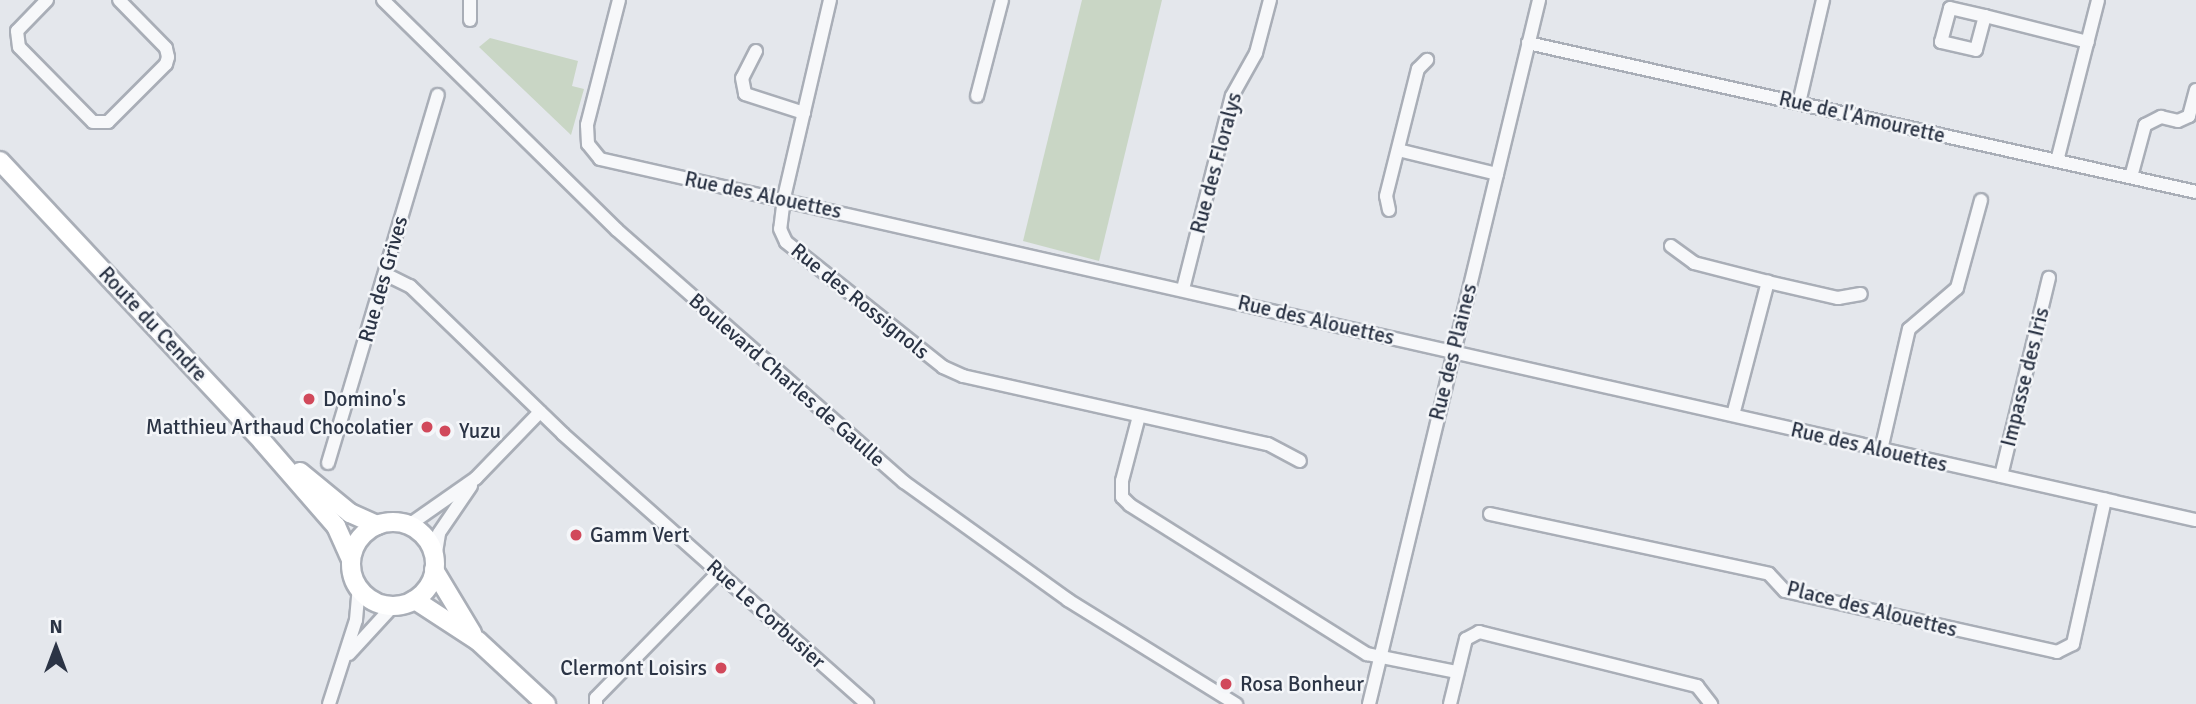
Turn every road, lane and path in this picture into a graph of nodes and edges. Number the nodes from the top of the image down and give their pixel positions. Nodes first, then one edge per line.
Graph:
1 (47, 0) edge
2 (119, 0) edge
3 (383, 0) edge
4 (470, 0) edge
5 (620, 0) edge
6 (830, 0) edge
7 (1002, 0) edge
8 (1269, 0) edge
9 (1539, 0) edge
10 (1823, 0) edge
11 (2098, 0) edge
12 (1984, 16) dead end
13 (470, 20) dead end
14 (2088, 42) junction
15 (1528, 43) junction
16 (756, 51) dead end
17 (1427, 60) dead end
18 (2196, 90) edge
19 (438, 95) dead end
20 (976, 96) dead end
21 (1799, 103) junction
22 (804, 113) junction
23 (0, 148) edge
24 (1398, 150) junction
25 (0, 161) edge
26 (2057, 161) junction
27 (1497, 174) junction
28 (2131, 177) junction
29 (2196, 192) edge
30 (784, 198) junction
31 (1981, 200) dead end
32 (45, 205) junction
33 (1389, 209) dead end
34 (1671, 246) dead end
35 (385, 274) junction
36 (2049, 278) dead end
37 (1768, 282) junction
38 (1183, 289) junction
39 (1861, 294) dead end
40 (1453, 354) junction
41 (540, 412) junction
42 (1733, 415) junction
43 (1139, 416) junction
44 (262, 442) junction
45 (1881, 450) junction
46 (1300, 461) dead end
47 (328, 463) dead end
48 (2001, 476) junction
49 (476, 478) junction
50 (2105, 500) junction
51 (1490, 514) dead end
52 (2196, 520) edge
53 (377, 525) junction
54 (409, 525) junction
55 (351, 559) junction
56 (435, 565) junction
57 (719, 572) junction
58 (359, 588) junction
59 (415, 600) junction
60 (393, 606) junction
61 (478, 641) junction
62 (1380, 654) junction
63 (345, 660) junction
64 (1456, 672) junction
65 (329, 704) edge
66 (546, 704) edge
67 (596, 704) edge
68 (867, 704) edge
69 (1236, 704) edge
70 (1368, 704) edge
71 (1450, 704) edge
72 (1711, 704) edge

1 - 2 street
3 - 69 street, Boulevard Charles de Gaulle
4 - 13 street
5 - 30 street, Rue des Alouettes
6 - 22 street, Rue des Rossignols
7 - 20 street
8 - 38 street, Rue des Floralys
9 - 15 street, Rue des Plaines
10 - 21 street
11 - 14 street
12 - 14 street
14 - 26 street
15 - 21 street, Rue de l'Amourette
15 - 27 street, Rue des Plaines
16 - 22 street
17 - 24 street
18 - 28 street
19 - 35 street, Rue des Grives
21 - 26 street, Rue de l'Amourette
22 - 30 street, Rue des Rossignols
23 - 32 main road, Route du Cendre
24 - 27 street
24 - 33 street
25 - 32 main road, Route du Cendre
26 - 28 street, Rue de l'Amourette
27 - 40 street, Rue des Plaines
28 - 29 street, Rue de l'Amourette
30 - 38 street, Rue des Alouettes
30 - 43 street, Rue des Rossignols
31 - 45 street
32 - 44 main road, Route du Cendre
34 - 37 street
35 - 41 street, Rue Le Corbusier
35 - 47 street, Rue des Grives
36 - 48 street, Impasse des Iris
37 - 39 street
37 - 42 street
38 - 40 street, Rue des Alouettes
40 - 42 street, Rue des Alouettes
40 - 62 street, Rue des Plaines
41 - 49 street
41 - 57 street, Rue Le Corbusier
42 - 45 street, Rue des Alouettes
43 - 46 street, Rue des Rossignols
43 - 62 street
44 - 53 main road, Route du Cendre
44 - 55 main road, Route du Cendre
45 - 48 street, Rue des Alouettes
48 - 50 street, Rue des Alouettes
49 - 54 street
49 - 56 street
50 - 51 street, Place des Alouettes
50 - 52 street, Rue des Alouettes
53 - 54 main road
53 - 55 main road
54 - 56 main road
55 - 58 main road
56 - 59 main road
56 - 61 main road
57 - 67 street
57 - 68 street, Rue Le Corbusier
58 - 60 main road
58 - 63 street
59 - 60 main road
59 - 61 main road
60 - 63 street
61 - 66 main road
62 - 64 street
62 - 70 street, Rue des Plaines
63 - 65 street
64 - 71 street
64 - 72 street

